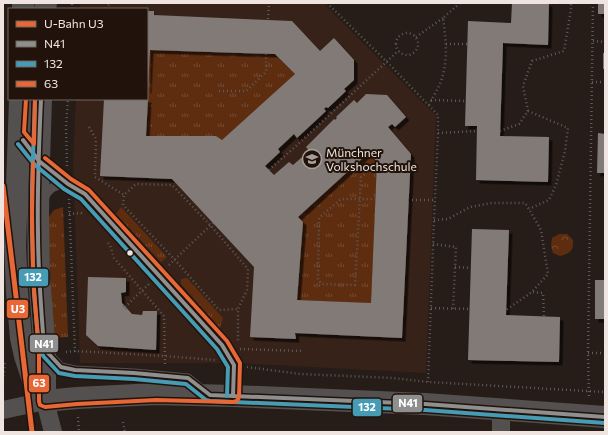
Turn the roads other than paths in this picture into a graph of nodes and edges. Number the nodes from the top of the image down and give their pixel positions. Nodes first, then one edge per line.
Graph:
1 (20, 100) edge
2 (42, 100) edge
3 (18, 134) junction
4 (39, 161) junction
5 (68, 184) junction
6 (38, 213) junction
7 (44, 346) junction
8 (210, 395) junction
9 (233, 396) junction
10 (45, 401) junction
11 (3, 410) edge
12 (500, 410) junction
13 (605, 417) edge
14 (53, 432) edge
15 (501, 432) edge

1 - 3 street
2 - 4 street
3 - 4 lane
3 - 10 street
4 - 5 lane
4 - 6 street
5 - 6 lane
5 - 9 lane
6 - 7 street
7 - 8 lane
7 - 10 street
8 - 9 street
8 - 10 street
9 - 12 street
10 - 11 street
10 - 14 street
12 - 13 street
12 - 15 street

